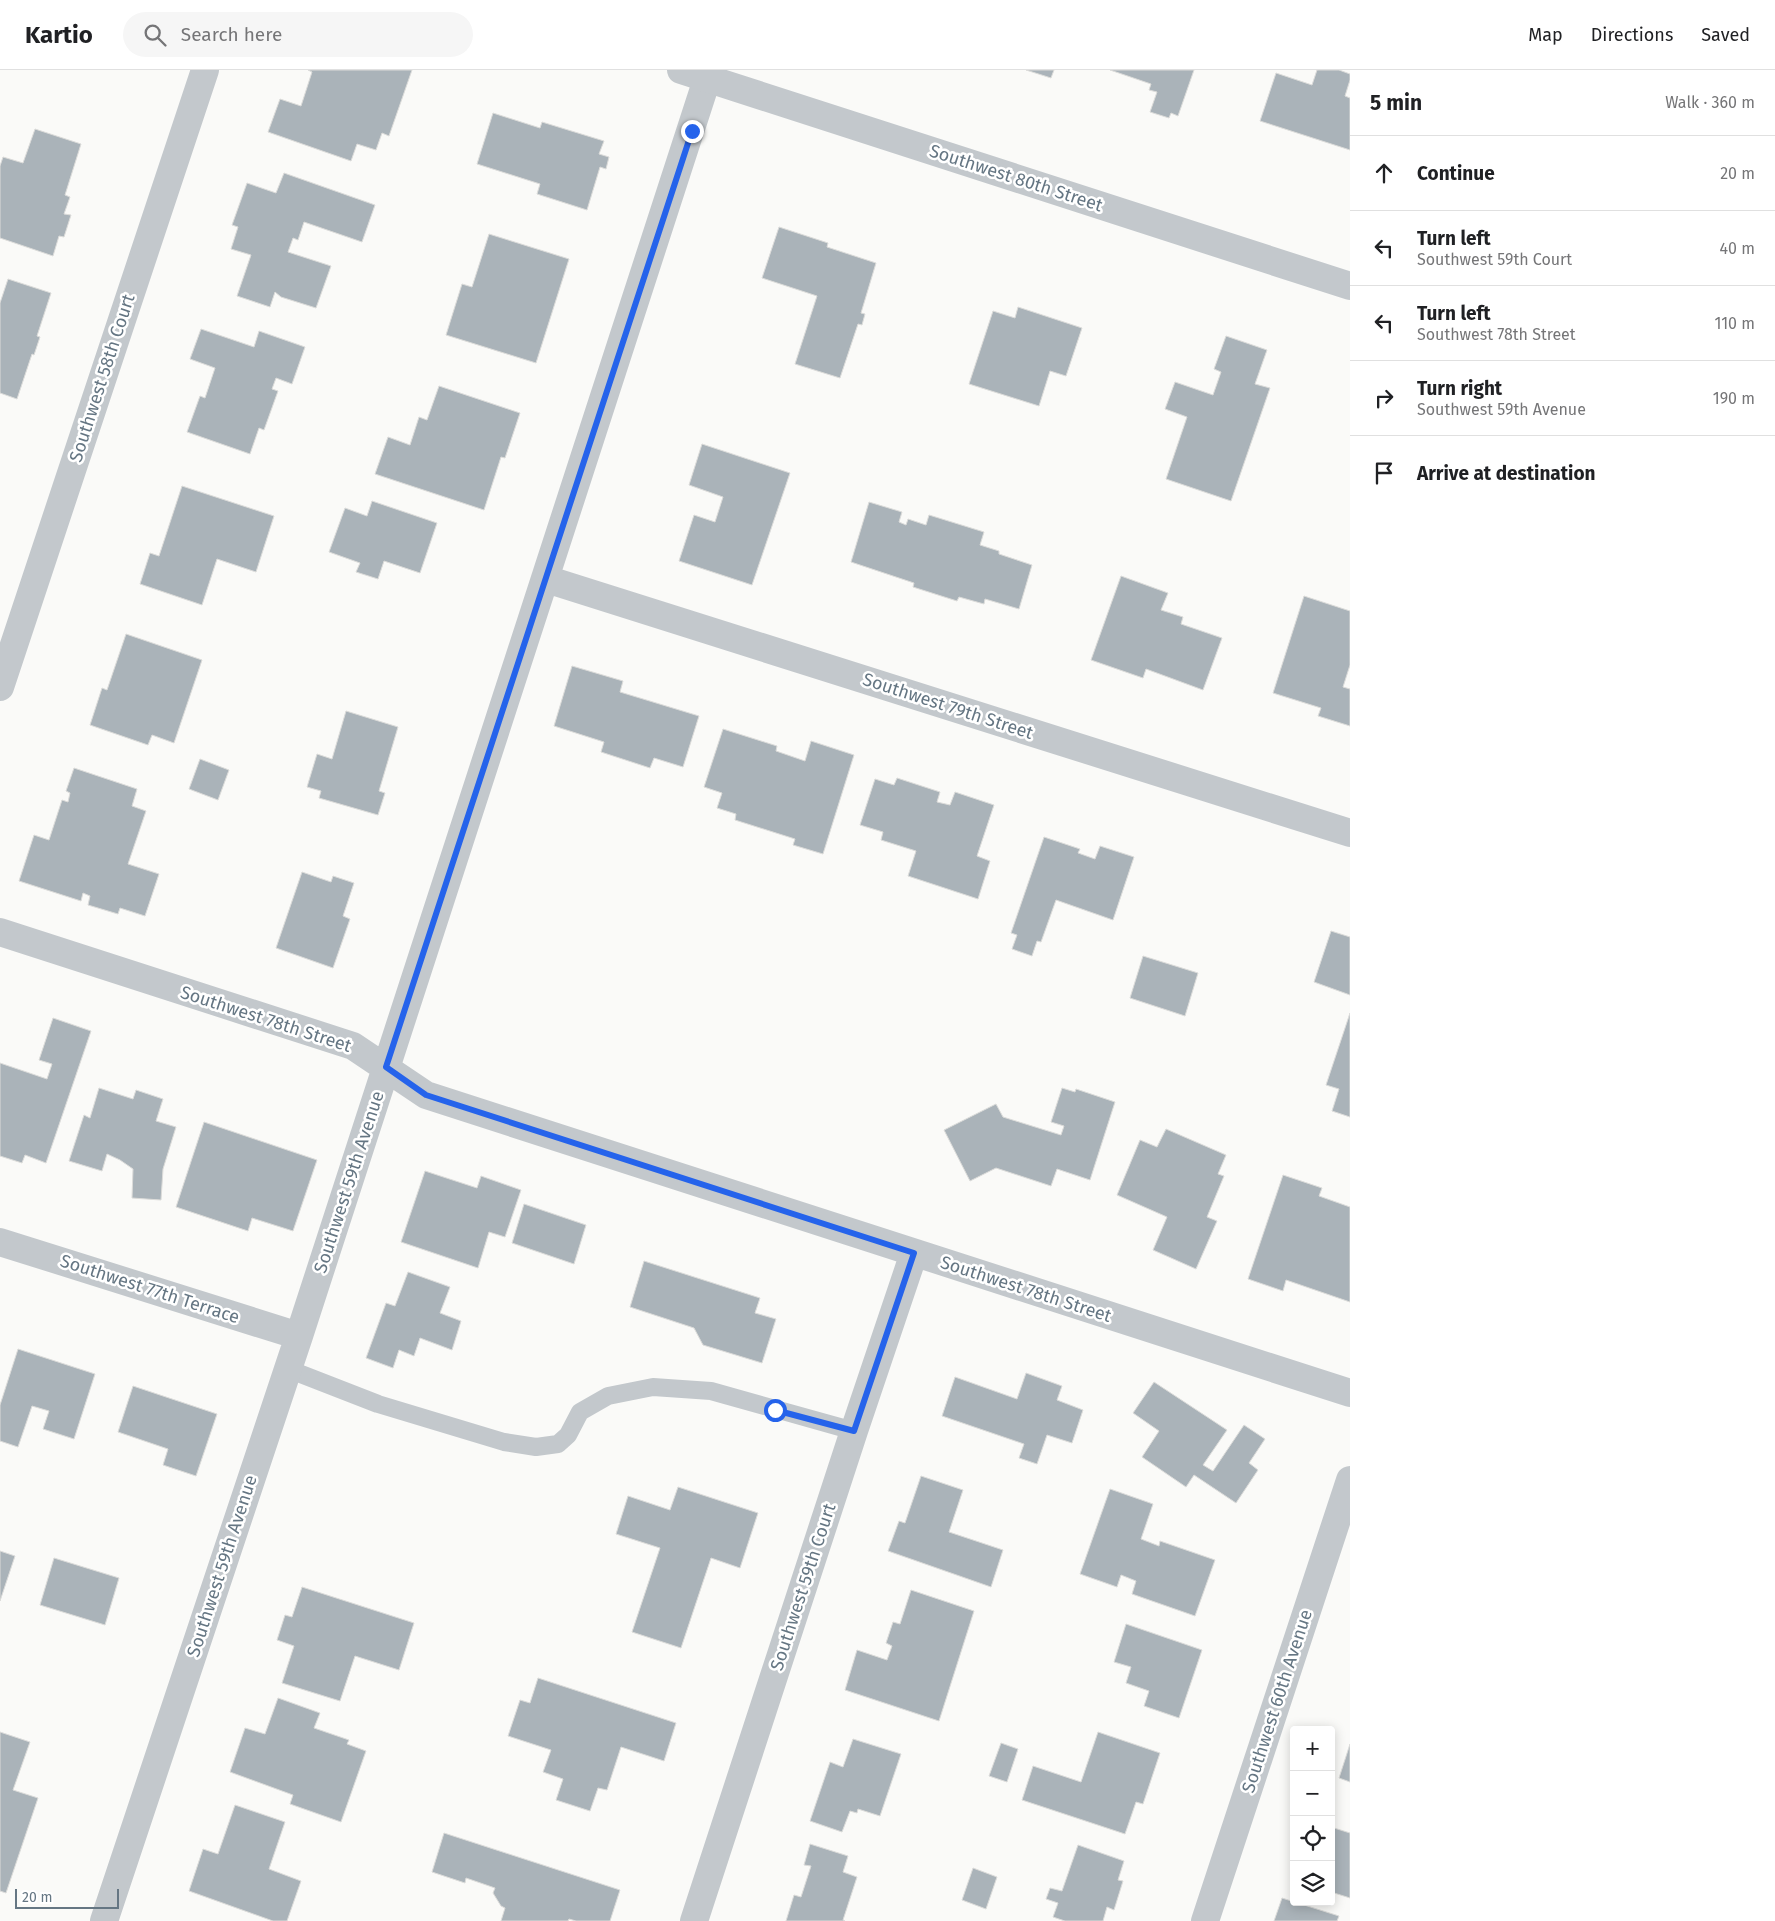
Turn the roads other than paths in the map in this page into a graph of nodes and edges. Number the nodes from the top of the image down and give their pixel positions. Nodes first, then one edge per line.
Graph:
1 (205, 70) edge
2 (681, 70) edge
3 (709, 74) edge
4 (1350, 286) edge
5 (546, 579) junction
6 (0, 687) edge
7 (1350, 833) edge
8 (0, 932) edge
9 (386, 1067) junction
10 (0, 1242) edge
11 (914, 1253) junction
12 (299, 1336) junction
13 (288, 1368) junction
14 (1350, 1393) edge
15 (854, 1431) junction
16 (1350, 1480) edge
17 (104, 1921) edge
18 (694, 1921) edge
19 (1205, 1921) edge

1 - 6 street, Southwest 58th Court
2 - 3 street, Southwest 80th Street
3 - 4 street, Southwest 80th Street
3 - 5 street, Southwest 59th Avenue
5 - 7 street, Southwest 79th Street
5 - 9 street, Southwest 59th Avenue
8 - 9 street, Southwest 78th Street
9 - 11 street, Southwest 78th Street
9 - 12 street, Southwest 59th Avenue
10 - 12 street, Southwest 77th Terrace
11 - 14 street, Southwest 78th Street
11 - 15 street, Southwest 59th Court
12 - 13 street, Southwest 59th Avenue
13 - 15 lane
13 - 17 street, Southwest 59th Avenue
15 - 18 street, Southwest 59th Court
16 - 19 street, Southwest 60th Avenue

